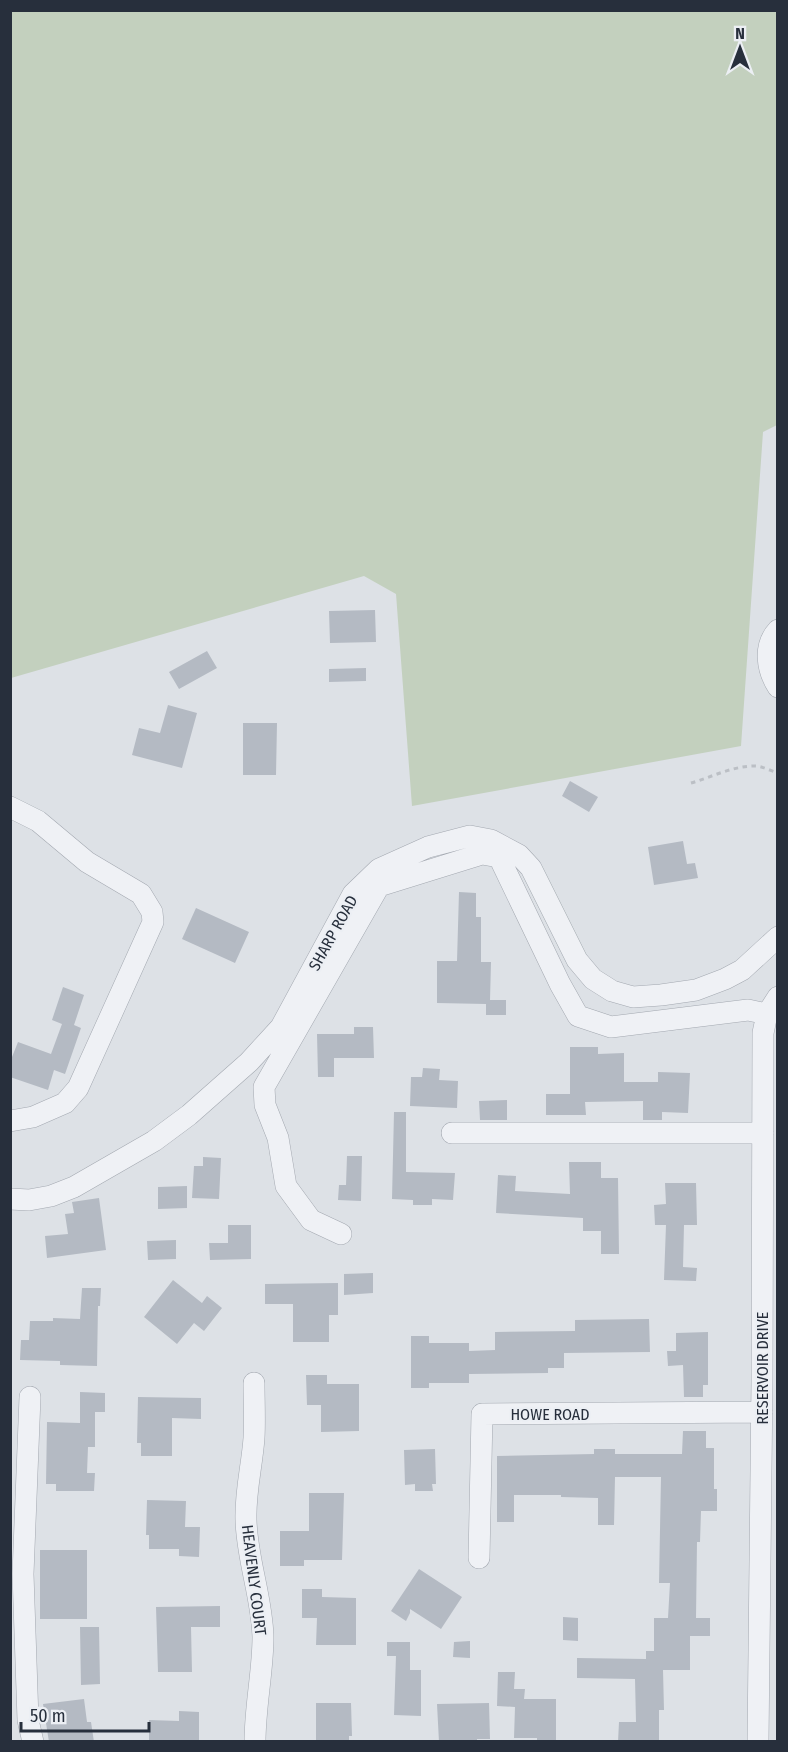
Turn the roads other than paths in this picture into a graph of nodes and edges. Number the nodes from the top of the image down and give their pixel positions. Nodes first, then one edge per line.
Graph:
1 (777, 630) edge
2 (777, 687) edge
3 (10, 807) edge
4 (777, 937) edge
5 (772, 1006) edge
6 (264, 1087) junction
7 (249, 1105) dead end
8 (10, 1121) edge
9 (452, 1132) dead end
10 (763, 1132) junction
11 (10, 1199) edge
12 (341, 1234) dead end
13 (770, 1381) edge
14 (254, 1383) dead end
15 (30, 1397) dead end
16 (762, 1412) junction
17 (480, 1558) dead end
18 (33, 1742) edge
19 (255, 1742) edge
20 (758, 1742) edge

1 - 2 street
3 - 8 street
4 - 11 street, SHARP ROAD
5 - 6 street
5 - 10 street, RESERVOIR DRIVE
6 - 7 street
6 - 12 street
9 - 10 street
10 - 13 street, RESERVOIR DRIVE
13 - 16 street, RESERVOIR DRIVE
14 - 19 street, HEAVENLY COURT
15 - 18 street
16 - 17 street, HOWE ROAD
16 - 20 street, RESERVOIR DRIVE

